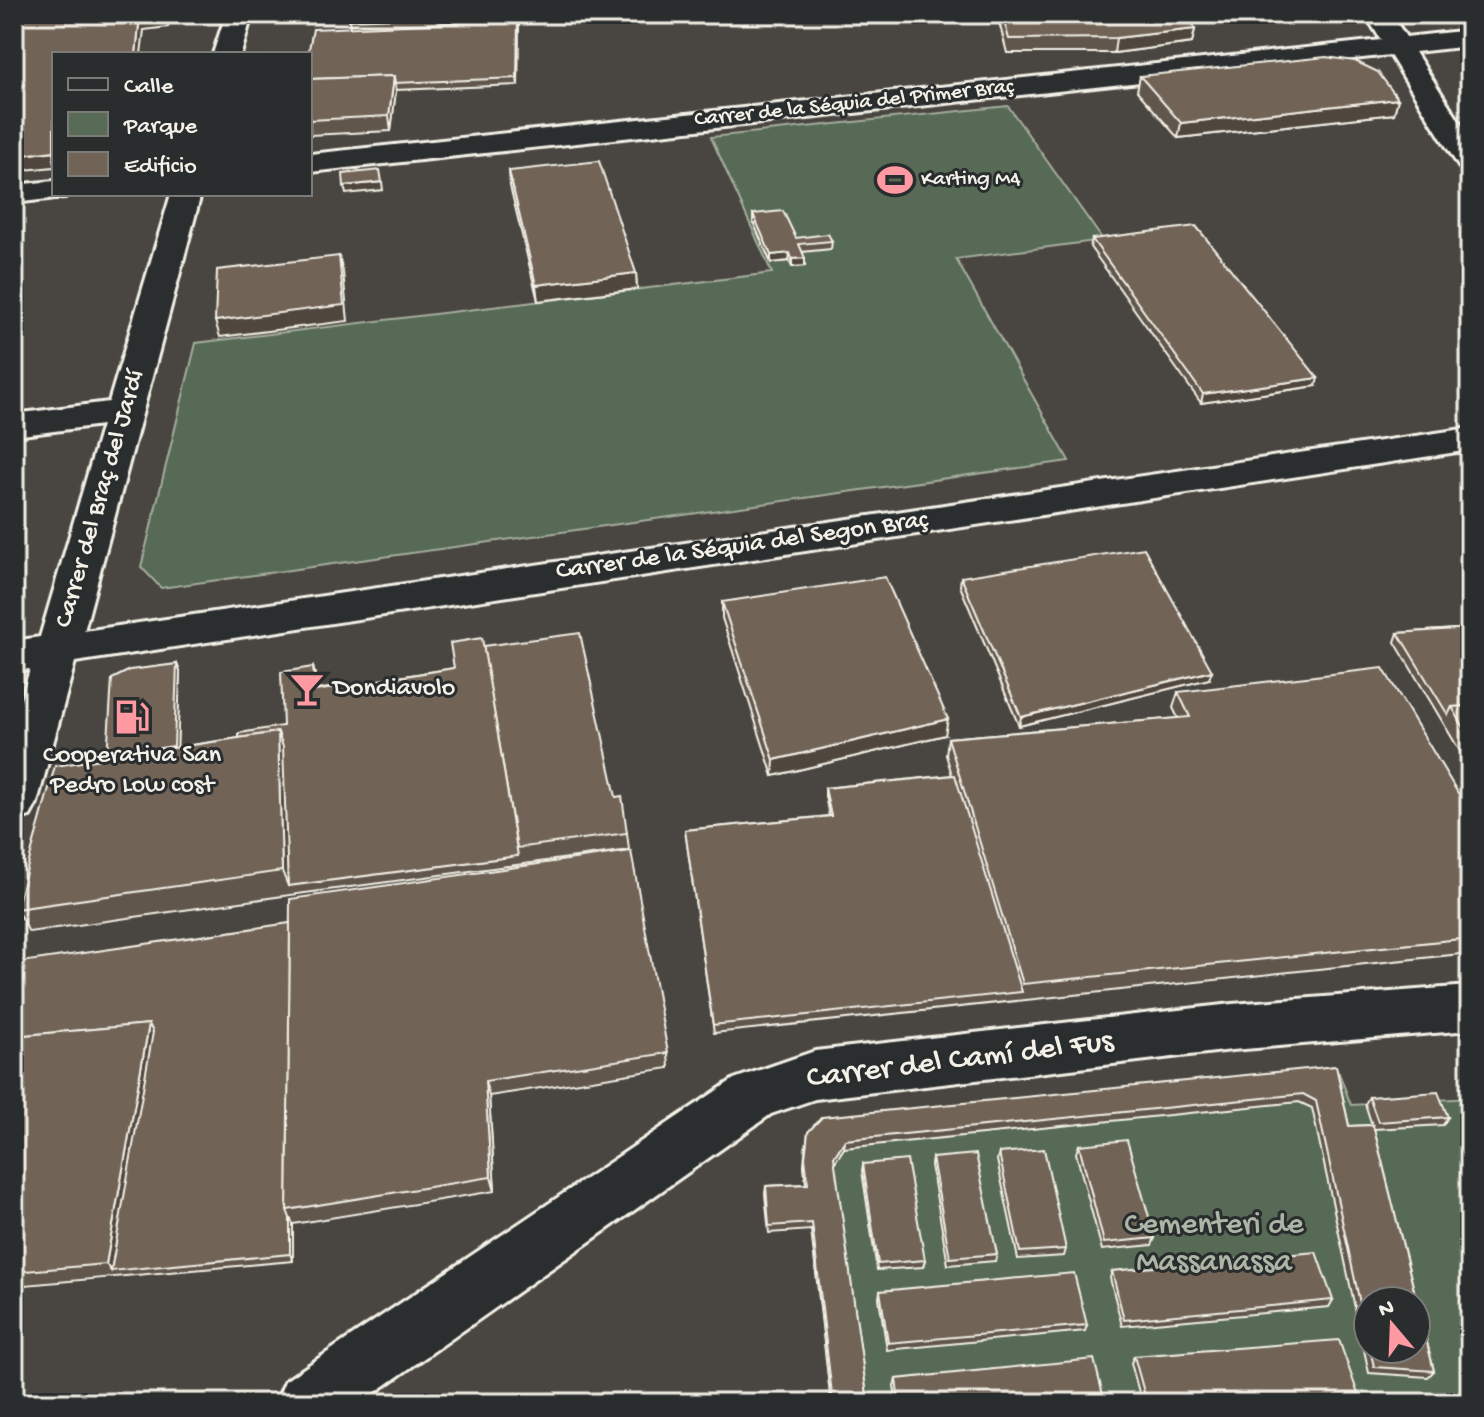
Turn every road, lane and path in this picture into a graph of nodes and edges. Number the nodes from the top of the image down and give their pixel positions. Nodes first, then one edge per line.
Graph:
1 (239, 14) edge
2 (1378, 14) edge
3 (1470, 38) edge
4 (1398, 45) junction
5 (228, 52) edge
6 (1470, 161) edge
7 (312, 163) edge
8 (52, 190) edge
9 (14, 194) edge
10 (185, 196) edge
11 (125, 411) junction
12 (14, 425) edge
13 (1470, 439) edge
14 (59, 649) junction
15 (14, 656) edge
16 (14, 803) edge
17 (1470, 1008) edge
18 (307, 1403) edge

1 - 5 street
2 - 4 street
3 - 4 street, Carrer de la Séquia del Primer Braç
4 - 6 street
4 - 7 street, Carrer de la Séquia del Primer Braç
8 - 9 street
10 - 11 street, Carrer del Braç del Jardí
11 - 12 street
11 - 14 street, Carrer del Braç del Jardí
13 - 14 street, Carrer de la Séquia del Segon Braç
14 - 15 street, Carrer de la Séquia del Segon Braç
14 - 16 street, Carrer del Braç del Jardí
17 - 18 street, Carrer del Camí del Fus

